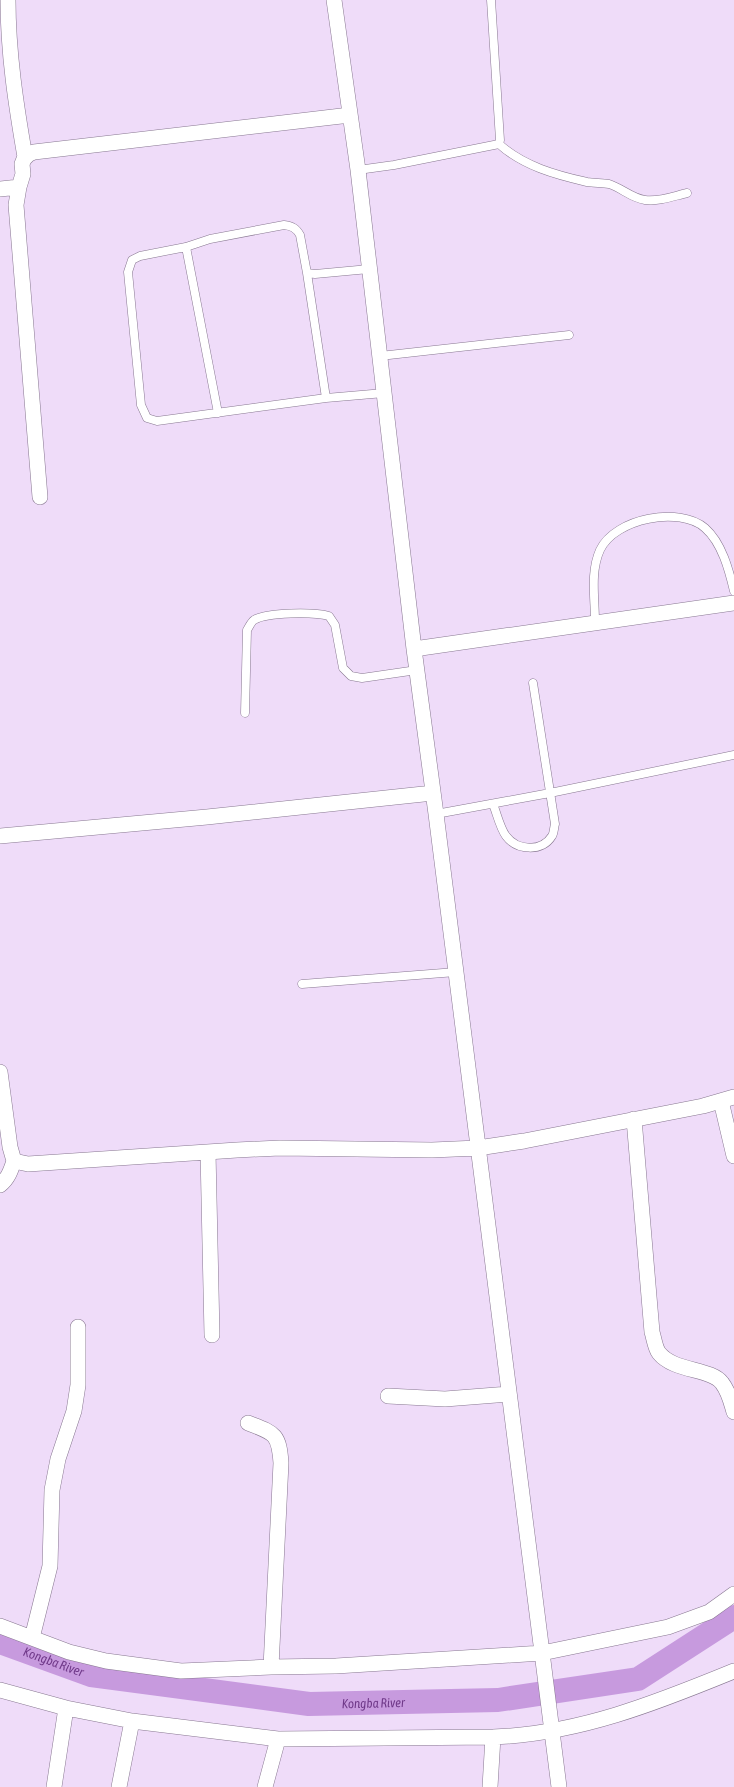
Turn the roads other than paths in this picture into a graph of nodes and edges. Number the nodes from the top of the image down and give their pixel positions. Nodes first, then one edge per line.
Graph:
1 (8, 0) edge
2 (334, 0) edge
3 (491, 0) edge
4 (4, 21) edge
5 (7, 83) edge
6 (350, 115) junction
7 (499, 144) junction
8 (22, 170) junction
9 (358, 170) junction
10 (0, 189) edge
11 (687, 193) dead end
12 (186, 247) junction
13 (369, 269) junction
14 (307, 273) junction
15 (569, 336) dead end
16 (380, 356) junction
17 (384, 393) junction
18 (326, 398) junction
19 (218, 414) junction
20 (40, 497) dead end
21 (732, 574) edge
22 (734, 591) edge
23 (734, 603) edge
24 (595, 622) junction
25 (414, 649) junction
26 (417, 670) junction
27 (533, 683) dead end
28 (245, 712) dead end
29 (734, 755) edge
30 (433, 793) junction
31 (550, 793) junction
32 (493, 804) junction
33 (436, 814) junction
34 (0, 836) edge
35 (456, 972) junction
36 (302, 984) dead end
37 (0, 1072) edge
38 (727, 1099) edge
39 (634, 1119) junction
40 (478, 1148) junction
41 (208, 1152) junction
42 (734, 1156) edge
43 (14, 1160) junction
44 (0, 1185) edge
45 (78, 1327) dead end
46 (212, 1335) dead end
47 (509, 1394) junction
48 (388, 1396) dead end
49 (734, 1412) edge
50 (248, 1423) dead end
51 (734, 1594) edge
52 (0, 1626) edge
53 (32, 1638) junction
54 (542, 1653) junction
55 (271, 1667) junction
56 (734, 1671) edge
57 (0, 1690) edge
58 (66, 1708) junction
59 (132, 1721) junction
60 (552, 1731) junction
61 (493, 1737) junction
62 (278, 1740) junction
63 (54, 1787) edge
64 (119, 1787) edge
65 (265, 1787) edge
66 (490, 1787) edge
67 (559, 1787) edge

1 - 4 street
2 - 6 street
3 - 7 lane
4 - 5 street
5 - 8 street
6 - 8 street
6 - 9 street
7 - 9 lane
7 - 11 lane
8 - 10 street
8 - 20 street
9 - 13 street
12 - 14 lane
12 - 19 lane
12 - 19 lane
13 - 14 lane
13 - 16 street
14 - 18 lane
15 - 16 lane
16 - 17 street
17 - 18 lane
17 - 25 street
18 - 19 lane
21 - 22 lane
21 - 24 lane
23 - 24 street
24 - 25 street
25 - 26 street
26 - 28 lane
26 - 30 street
27 - 31 lane
29 - 31 lane
30 - 33 street
30 - 34 street
31 - 32 lane
31 - 32 lane
32 - 33 lane
33 - 35 street
35 - 36 lane
35 - 40 street
37 - 43 street
38 - 39 street
38 - 42 street
39 - 40 street
39 - 49 street
40 - 41 street
40 - 47 street
41 - 43 street
41 - 46 street
43 - 44 street
45 - 53 street
47 - 48 street
47 - 54 street
50 - 55 street
51 - 54 street
52 - 53 street
53 - 55 street
54 - 55 street
54 - 60 street
56 - 60 street
57 - 58 street
58 - 59 street
58 - 63 street
59 - 62 street
59 - 64 street
60 - 61 street
60 - 67 street
61 - 62 street
61 - 66 street
62 - 65 street

